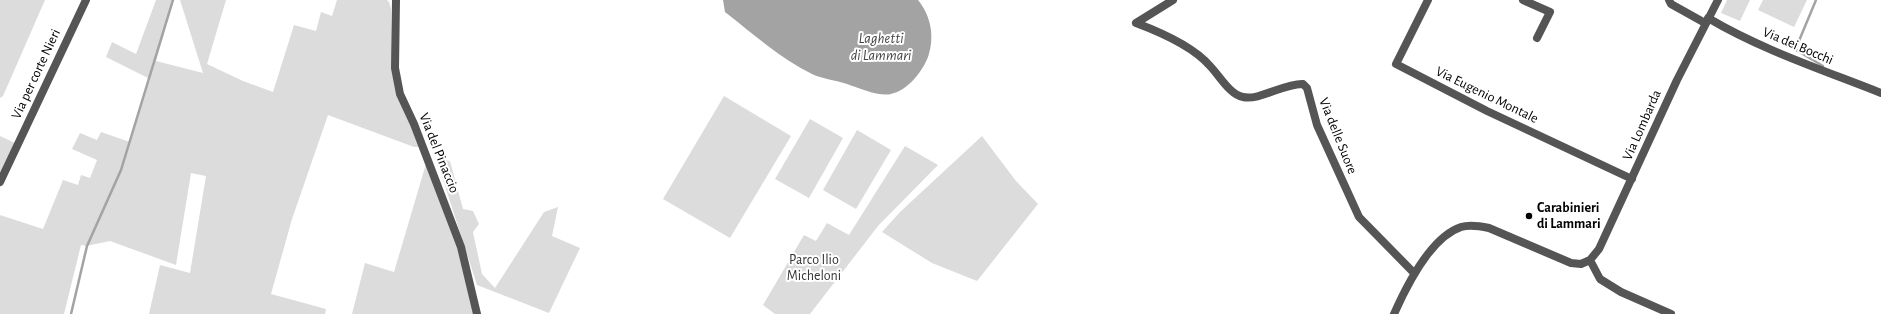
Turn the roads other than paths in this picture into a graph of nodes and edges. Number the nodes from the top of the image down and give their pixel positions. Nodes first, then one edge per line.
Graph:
1 (86, 0) edge
2 (396, 0) edge
3 (1174, 0) edge
4 (1428, 0) edge
5 (1523, 0) edge
6 (1669, 0) edge
7 (1718, 0) edge
8 (1707, 21) junction
9 (1537, 38) dead end
10 (1881, 93) edge
11 (1632, 179) junction
12 (0, 182) edge
13 (1590, 260) junction
14 (1414, 273) junction
15 (476, 314) edge
16 (1394, 314) edge
17 (1671, 314) edge

1 - 12 street, Via per corte Nieri
2 - 15 street, Via del Pinaccio
3 - 14 street, Via delle Suore
4 - 11 street, Via Eugenio Montale
5 - 9 street
6 - 8 street, Via dei Bocchi
7 - 8 street, Via Lombarda
8 - 10 street, Via dei Bocchi
8 - 11 street, Via Lombarda
11 - 13 street, Via Lombarda
13 - 14 street
13 - 17 street
14 - 16 street

